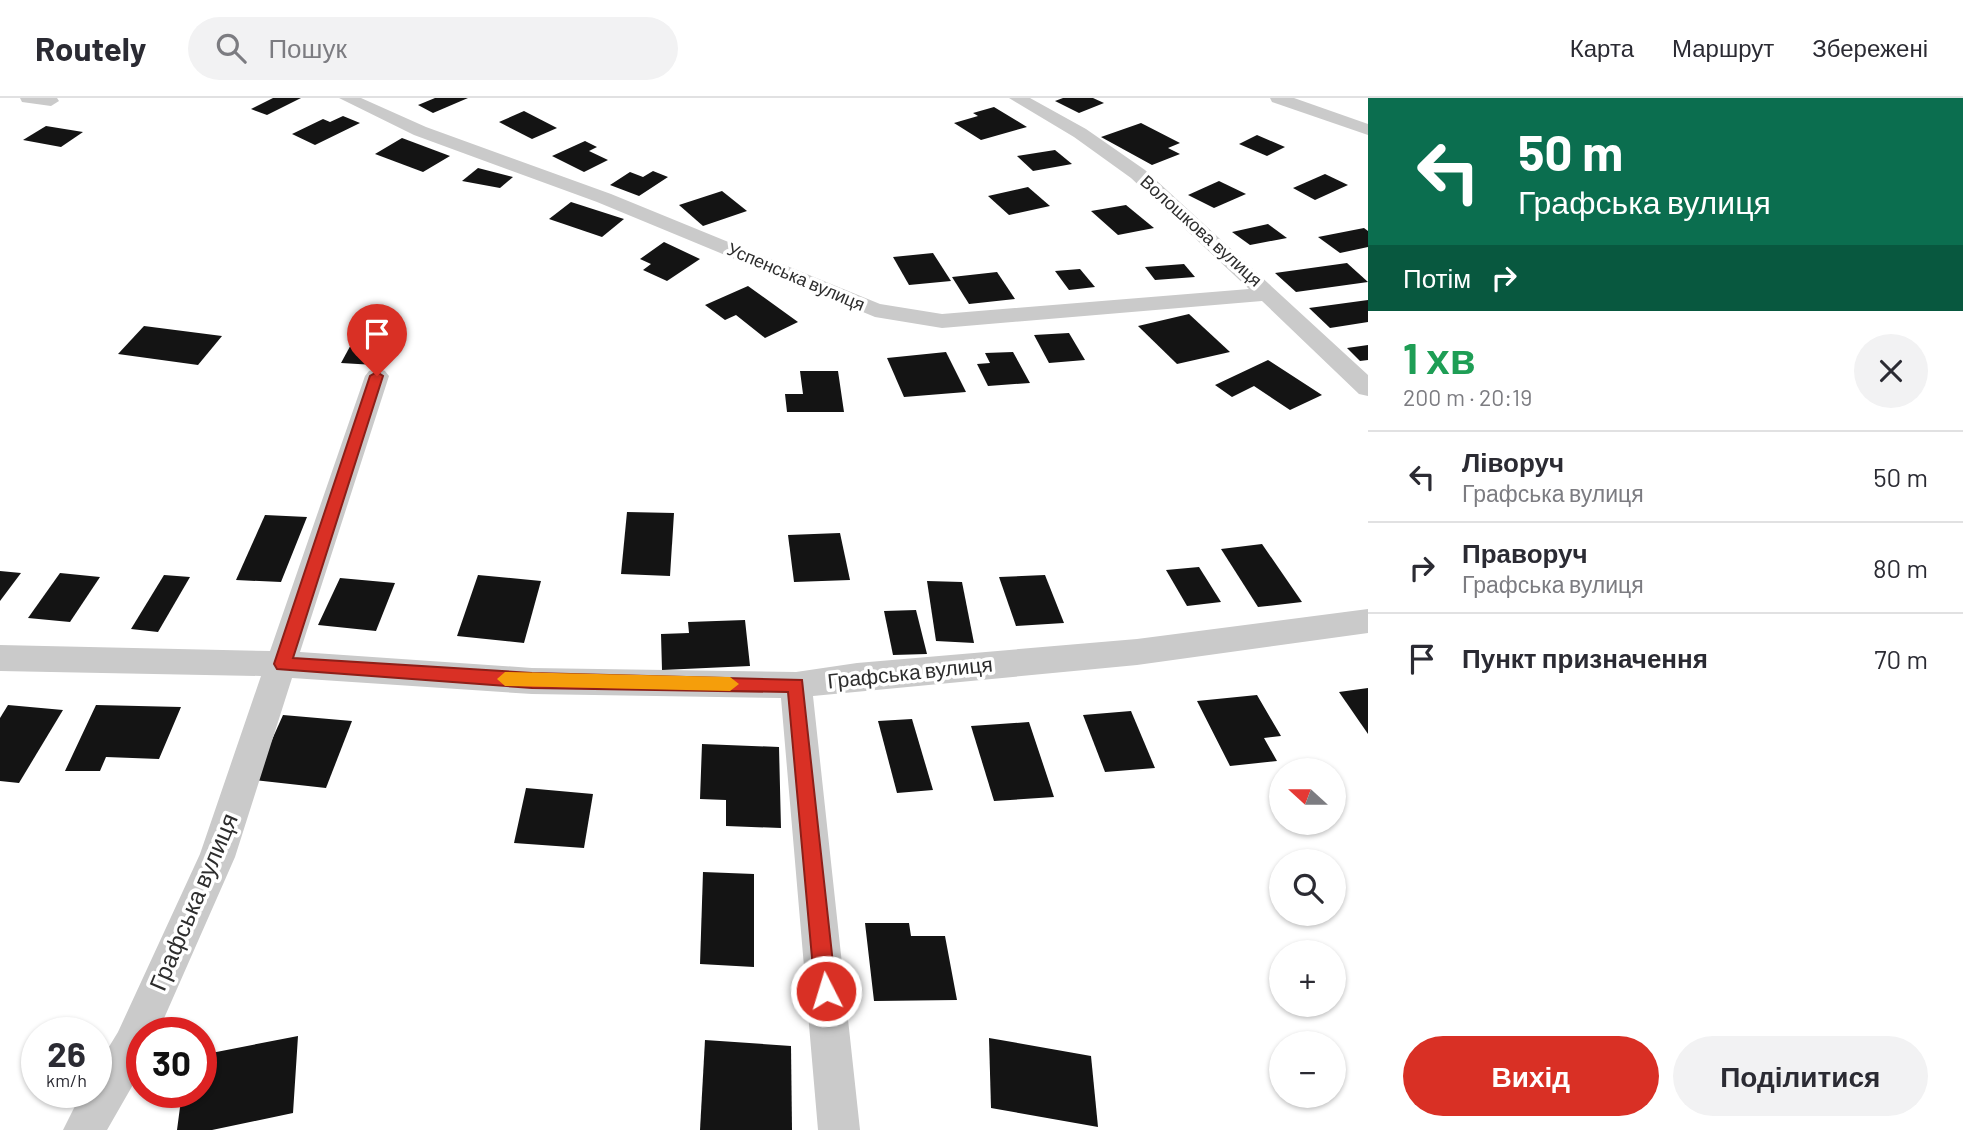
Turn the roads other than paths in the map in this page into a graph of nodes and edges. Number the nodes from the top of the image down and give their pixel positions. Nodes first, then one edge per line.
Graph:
1 (28, 98) edge
2 (347, 98) edge
3 (1017, 98) edge
4 (1278, 98) edge
5 (51, 101) dead end
6 (1368, 130) edge
7 (1270, 294) junction
8 (377, 376) dead end
9 (1368, 388) edge
10 (1368, 621) edge
11 (0, 658) edge
12 (283, 664) junction
13 (796, 685) junction
14 (85, 1130) edge
15 (839, 1130) edge

1 - 5 street
2 - 7 street, Успенська вулиця
3 - 7 street, Волошкова вулиця
4 - 6 street
7 - 9 street, Волошкова вулиця
8 - 12 street, Графська вулиця
10 - 13 street, Графська вулиця
11 - 12 street, Графська вулиця
12 - 13 street, Графська вулиця
12 - 14 street, Графська вулиця
13 - 15 street

